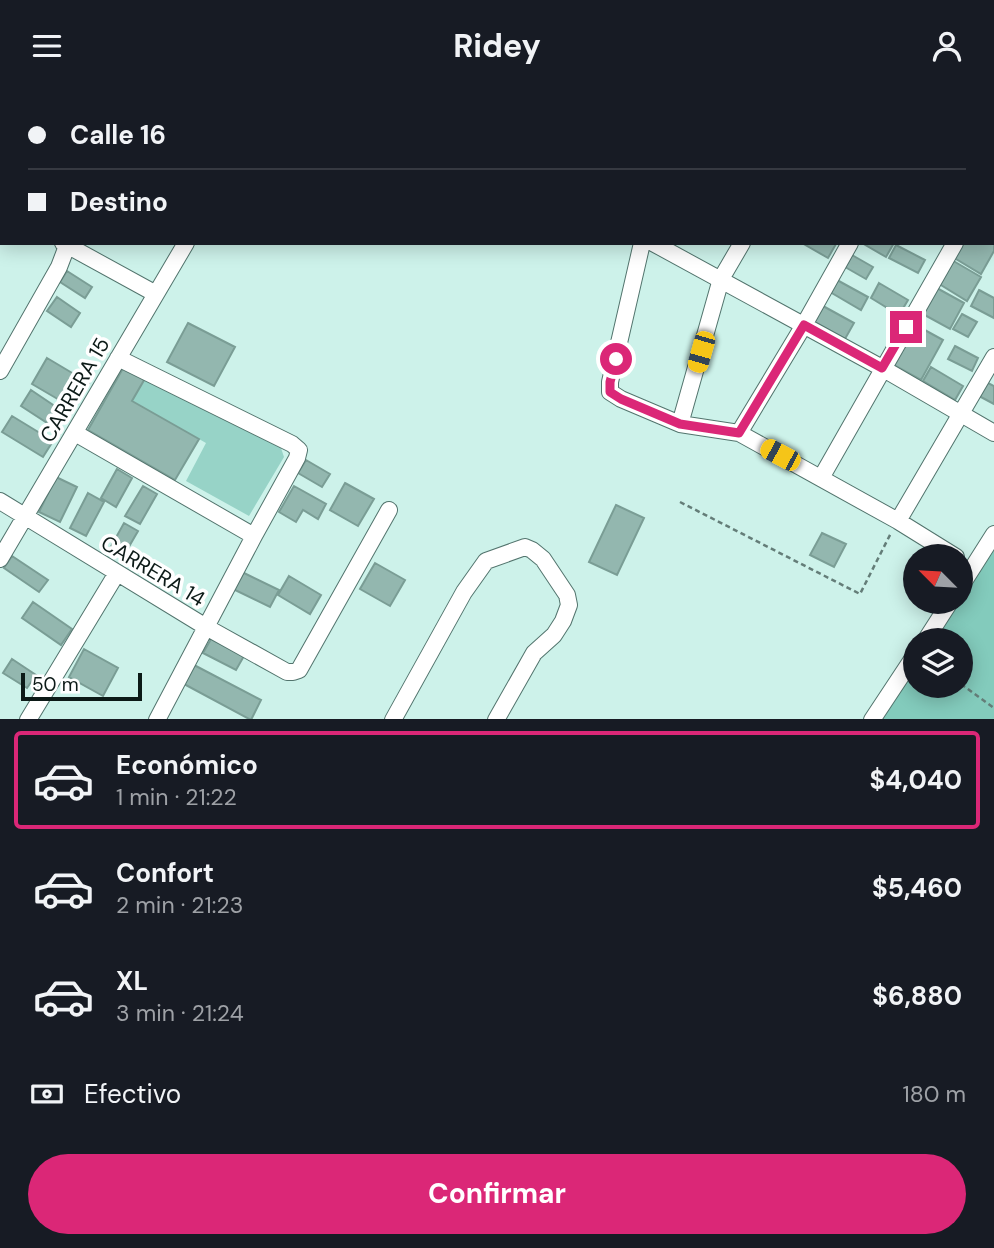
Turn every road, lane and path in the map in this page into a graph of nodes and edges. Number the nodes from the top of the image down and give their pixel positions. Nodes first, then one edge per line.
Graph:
1 (65, 245) edge
2 (185, 245) edge
3 (642, 245) edge
4 (657, 245) edge
5 (741, 245) edge
6 (849, 245) edge
7 (954, 245) edge
8 (721, 279) junction
9 (156, 294) junction
10 (804, 325) junction
11 (0, 336) edge
12 (11, 351) junction
13 (994, 357) edge
14 (118, 358) junction
15 (882, 368) junction
16 (0, 371) edge
17 (962, 413) junction
18 (680, 424) junction
19 (994, 432) edge
20 (75, 433) junction
21 (739, 433) junction
22 (821, 478) junction
23 (0, 502) edge
24 (680, 502) dead end
25 (389, 510) dead end
26 (24, 517) junction
27 (898, 521) junction
28 (994, 534) edge
29 (254, 536) junction
30 (935, 544) edge
31 (973, 557) edge
32 (0, 559) edge
33 (117, 573) junction
34 (205, 627) junction
35 (903, 673) edge
36 (973, 693) edge
37 (994, 708) edge
38 (28, 719) edge
39 (157, 719) edge
40 (393, 719) edge
41 (496, 719) edge
42 (872, 719) edge

1 - 9 street
1 - 12 street
2 - 9 street, CARRERA 15
3 - 18 street
4 - 8 street
5 - 8 street
6 - 10 street
7 - 15 street
8 - 10 street
8 - 18 street
9 - 14 street, CARRERA 15
10 - 15 street
10 - 21 street
11 - 12 street
12 - 16 street
13 - 17 street
14 - 20 street, CARRERA 15
14 - 29 street
15 - 17 street
15 - 22 street
17 - 19 street
17 - 27 street
18 - 21 street
20 - 26 street, CARRERA 15
20 - 29 street
21 - 22 street
22 - 27 street
23 - 26 street, CARRERA 14
24 - 27 path
25 - 34 street, CARRERA 14
26 - 32 street, CARRERA 15
26 - 33 street, CARRERA 14
27 - 30 street
28 - 31 street
29 - 34 street
33 - 34 street, CARRERA 14
33 - 38 street
34 - 39 street
35 - 42 street
36 - 37 path
40 - 41 street

